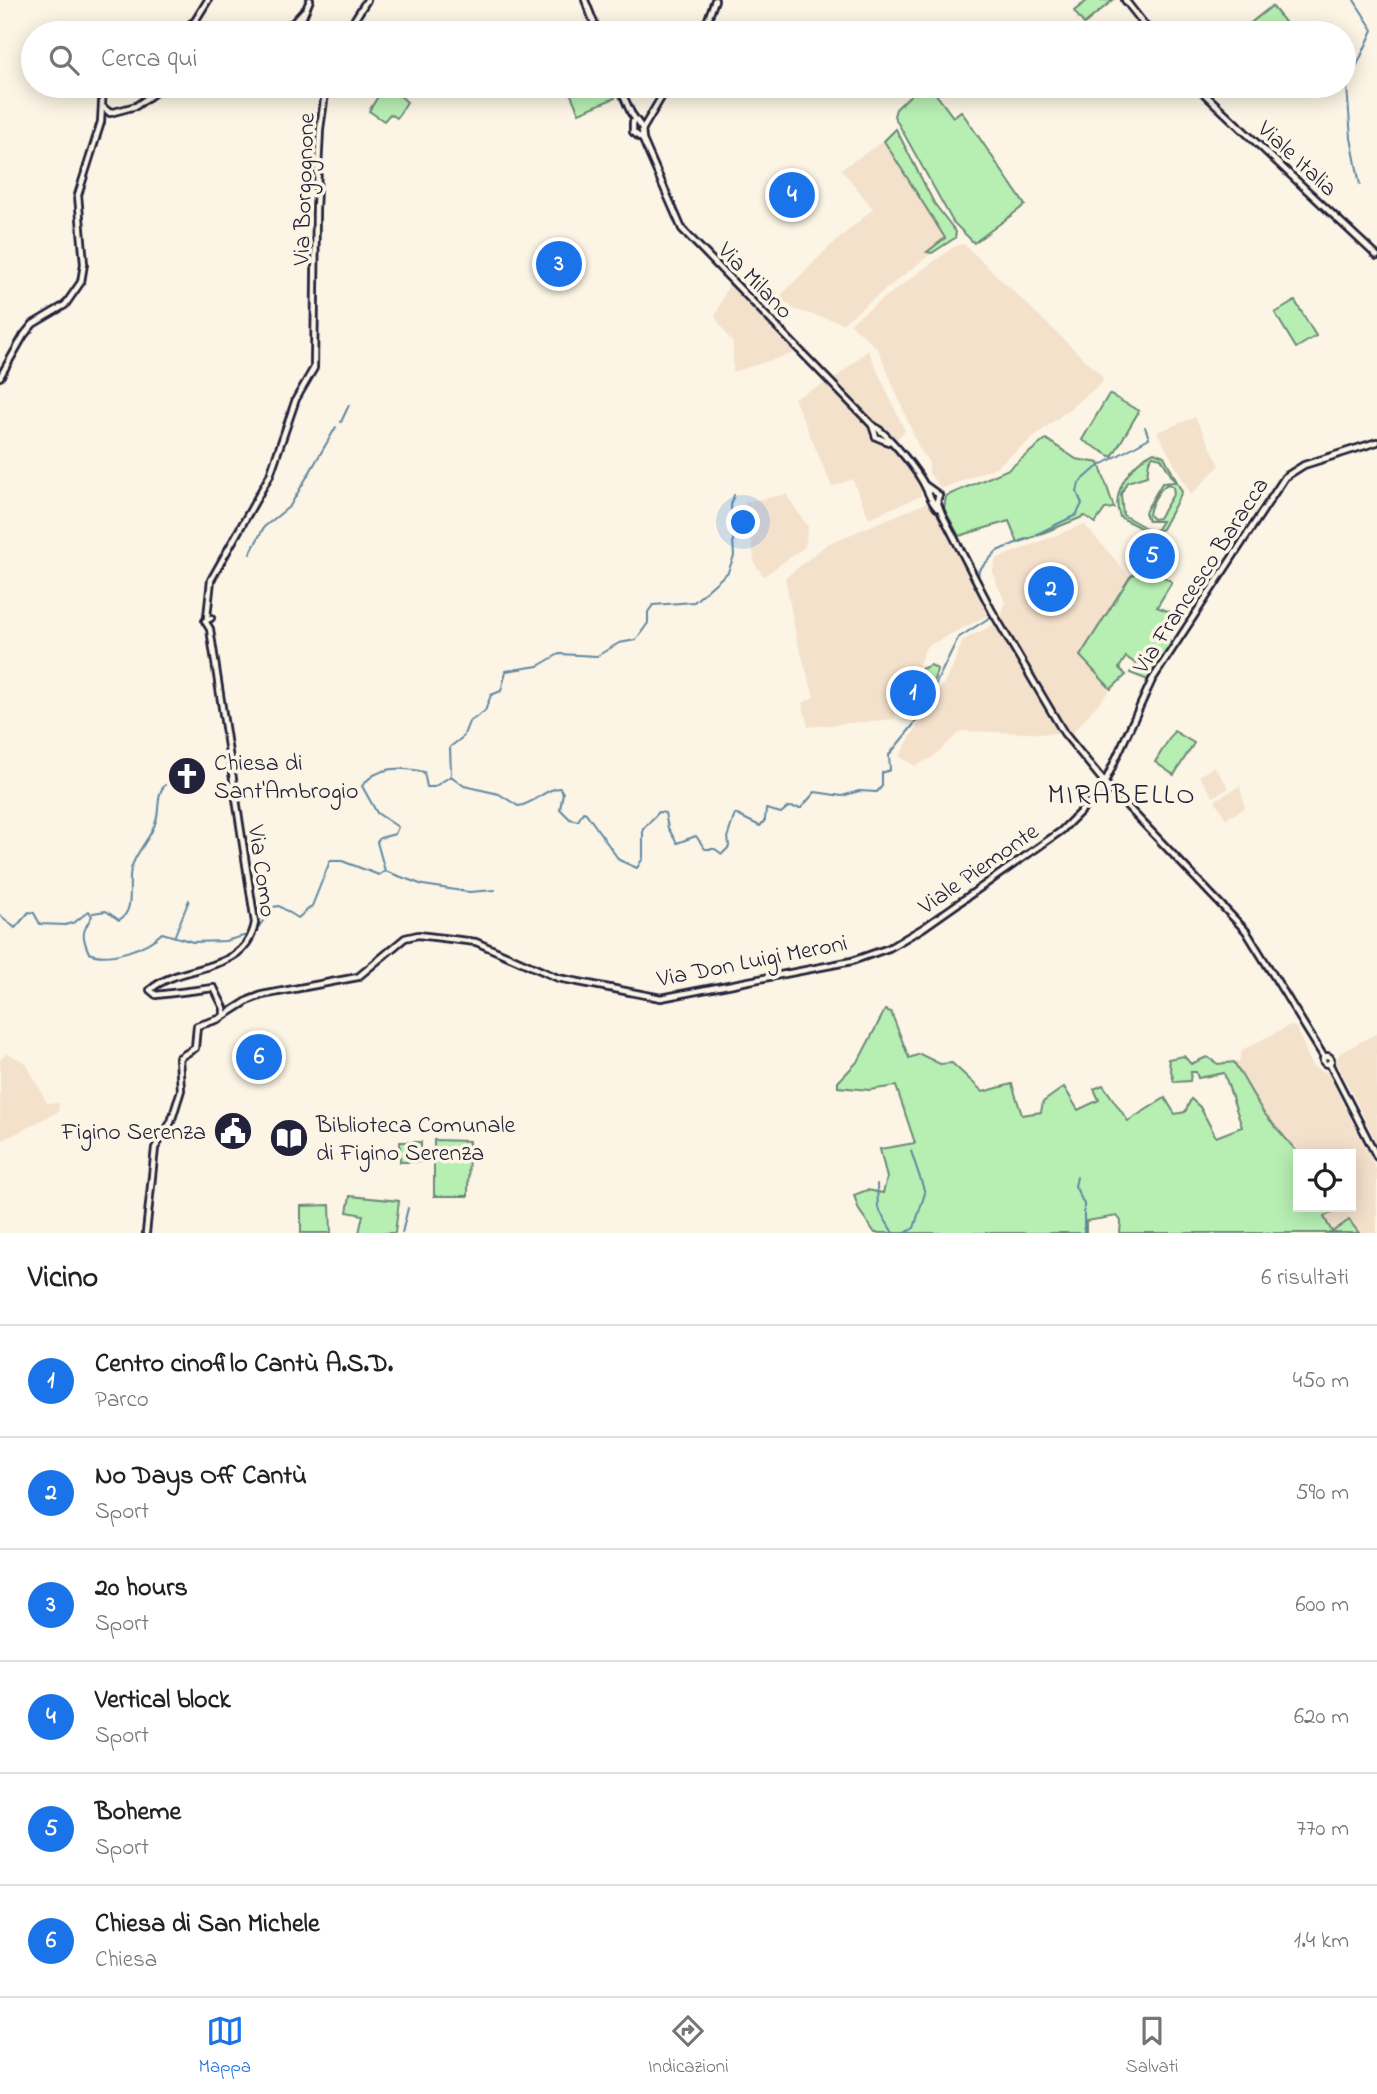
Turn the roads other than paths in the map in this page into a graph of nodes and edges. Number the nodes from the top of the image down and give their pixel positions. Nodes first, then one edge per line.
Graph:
1 (208, 0) edge
2 (310, 0) edge
3 (367, 0) edge
4 (585, 0) edge
5 (715, 0) edge
6 (1125, 0) edge
7 (304, 11) junction
8 (195, 21) edge
9 (295, 21) edge
10 (304, 21) edge
11 (354, 21) edge
12 (593, 21) edge
13 (707, 21) edge
14 (1142, 21) edge
15 (103, 98) edge
16 (147, 98) edge
17 (324, 98) edge
18 (625, 98) edge
19 (661, 98) edge
20 (1209, 98) edge
21 (103, 107) junction
22 (110, 113) junction
23 (101, 122) junction
24 (639, 129) junction
25 (1377, 256) edge
26 (317, 294) joint
27 (0, 377) edge
28 (877, 430) junction
29 (882, 435) junction
30 (1377, 442) edge
31 (930, 493) junction
32 (934, 501) junction
33 (1105, 783) junction
34 (895, 945) joint
35 (224, 1015) junction
36 (1377, 1157) edge
37 (146, 1233) edge

1 - 8 street
2 - 7 street
3 - 11 street
4 - 12 street
5 - 13 street
6 - 14 street
7 - 9 street
7 - 10 street
15 - 21 street
16 - 22 street
17 - 26 street, Via Borgognone
18 - 24 street, Via Milano
19 - 24 street
20 - 25 street, Viale Italia
21 - 22 street
21 - 23 street
22 - 23 street
23 - 27 street
24 - 28 street, Via Milano
26 - 35 street, Via Como
28 - 29 street
28 - 29 street
29 - 31 street
30 - 33 street, Via Francesco Baracca
31 - 32 street
31 - 32 street
32 - 33 street
33 - 34 street, Viale Piemonte
33 - 36 street
34 - 35 street, Via Don Luigi Meroni
35 - 37 street, Via Don Luigi Meroni

